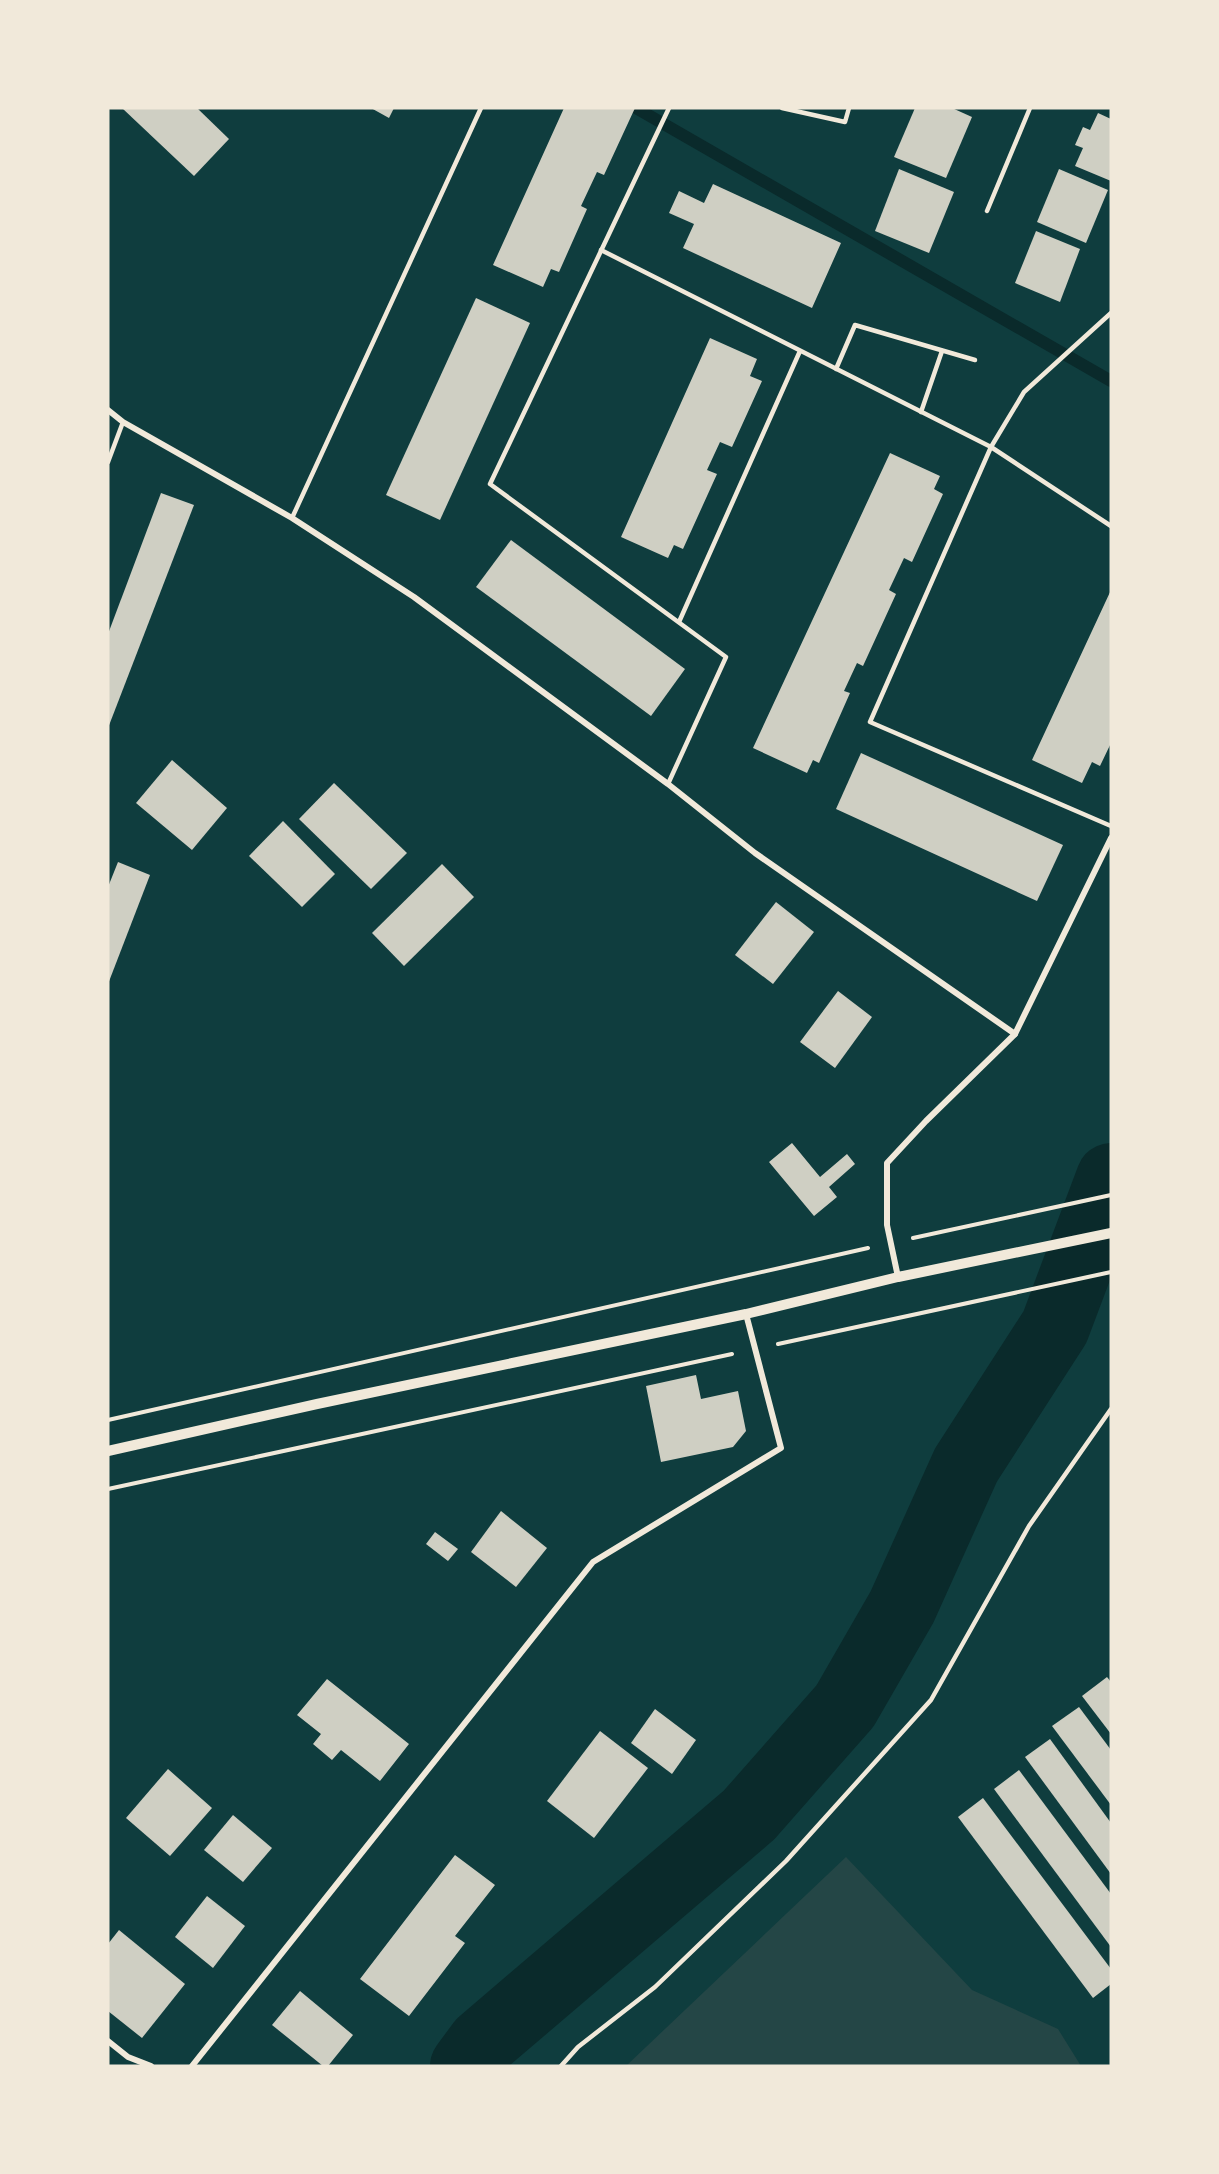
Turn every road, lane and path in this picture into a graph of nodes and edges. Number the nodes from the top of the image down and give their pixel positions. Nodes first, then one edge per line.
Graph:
1 (481, 108) edge
2 (669, 108) edge
3 (782, 108) edge
4 (849, 108) edge
5 (1030, 108) edge
6 (987, 211) dead end
7 (601, 250) junction
8 (1111, 313) edge
9 (800, 351) junction
10 (942, 351) junction
11 (975, 360) dead end
12 (836, 369) junction
13 (108, 410) edge
14 (921, 412) junction
15 (123, 422) junction
16 (991, 447) junction
17 (108, 462) edge
18 (292, 518) junction
19 (1111, 526) edge
20 (679, 622) junction
21 (668, 784) junction
22 (1111, 826) edge
23 (1111, 838) edge
24 (1015, 1034) junction
25 (1111, 1195) edge
26 (1111, 1233) edge
27 (891, 1243) junction
28 (1111, 1272) edge
29 (898, 1277) junction
30 (746, 1314) junction
31 (755, 1349) junction
32 (1111, 1408) edge
33 (108, 1420) edge
34 (108, 1451) edge
35 (108, 1489) edge
36 (108, 2041) edge
37 (151, 2066) edge
38 (192, 2066) edge
39 (561, 2066) edge

1 - 18 lane
2 - 7 lane
3 - 4 lane
5 - 6 lane
7 - 9 lane
7 - 20 lane
8 - 16 lane
9 - 12 lane
9 - 20 lane
10 - 11 lane
10 - 12 lane
10 - 14 lane
12 - 14 lane
13 - 15 street
14 - 16 lane
15 - 17 lane
15 - 18 street
16 - 19 lane
16 - 22 lane
18 - 21 street
20 - 21 lane
21 - 24 street
23 - 24 street
24 - 27 street
25 - 27 path
26 - 29 street
27 - 29 street
27 - 33 path
28 - 31 path
29 - 30 street
30 - 31 street
30 - 34 street
31 - 35 path
31 - 38 street
32 - 39 lane
36 - 37 street

